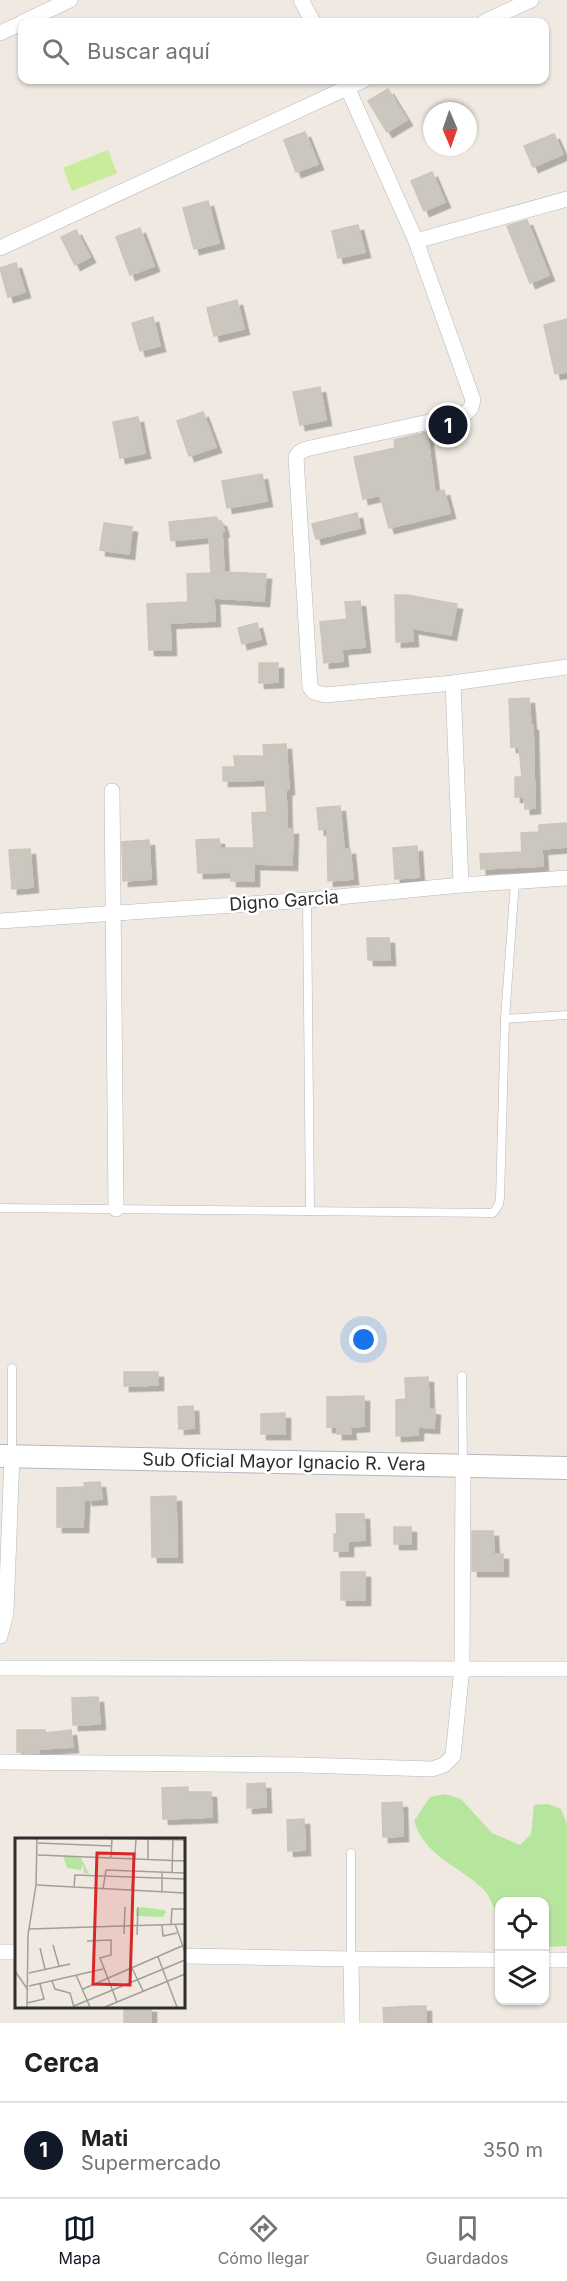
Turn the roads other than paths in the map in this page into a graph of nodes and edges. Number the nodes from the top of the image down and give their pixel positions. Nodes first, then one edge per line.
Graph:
1 (70, 0) edge
2 (301, 0) edge
3 (531, 0) edge
4 (33, 18) edge
5 (311, 18) edge
6 (493, 18) edge
7 (18, 25) edge
8 (0, 33) edge
9 (344, 84) edge
10 (346, 84) edge
11 (567, 199) edge
12 (416, 240) junction
13 (0, 248) edge
14 (567, 667) edge
15 (453, 683) junction
16 (112, 792) dead end
17 (567, 878) edge
18 (515, 881) junction
19 (461, 885) junction
20 (307, 900) junction
21 (113, 913) junction
22 (0, 921) edge
23 (567, 1015) edge
24 (505, 1019) junction
25 (0, 1208) edge
26 (116, 1209) junction
27 (310, 1211) junction
28 (12, 1368) dead end
29 (462, 1376) dead end
30 (6, 1456) edge
31 (463, 1466) junction
32 (567, 1468) edge
33 (0, 1636) edge
34 (0, 1668) edge
35 (462, 1668) junction
36 (567, 1669) edge
37 (0, 1762) edge
38 (351, 1853) dead end
39 (184, 1956) edge
40 (351, 1959) junction
41 (495, 1960) edge
42 (549, 1960) edge
43 (567, 1960) edge
44 (352, 2023) edge

1 - 4 street
2 - 5 street
3 - 6 street
7 - 8 street
9 - 13 street
10 - 12 street
11 - 12 street
12 - 15 street
14 - 15 street
15 - 19 street
16 - 21 street
17 - 18 street, Digno Garcia
18 - 19 street, Digno Garcia
18 - 24 lane
19 - 20 street, Digno Garcia
20 - 21 street, Digno Garcia
20 - 27 lane
21 - 22 street, Digno Garcia
21 - 26 street
23 - 24 lane
24 - 27 lane
25 - 26 lane
26 - 27 lane
28 - 30 lane
29 - 31 lane
30 - 31 street, Sub Oficial Mayor Ignacio R. Vera
30 - 33 street
31 - 32 street, Sub Oficial Mayor Ignacio R. Vera
31 - 35 street
34 - 35 street
35 - 36 street
35 - 37 street
38 - 40 lane
39 - 40 street
40 - 41 street
40 - 44 street
42 - 43 street

